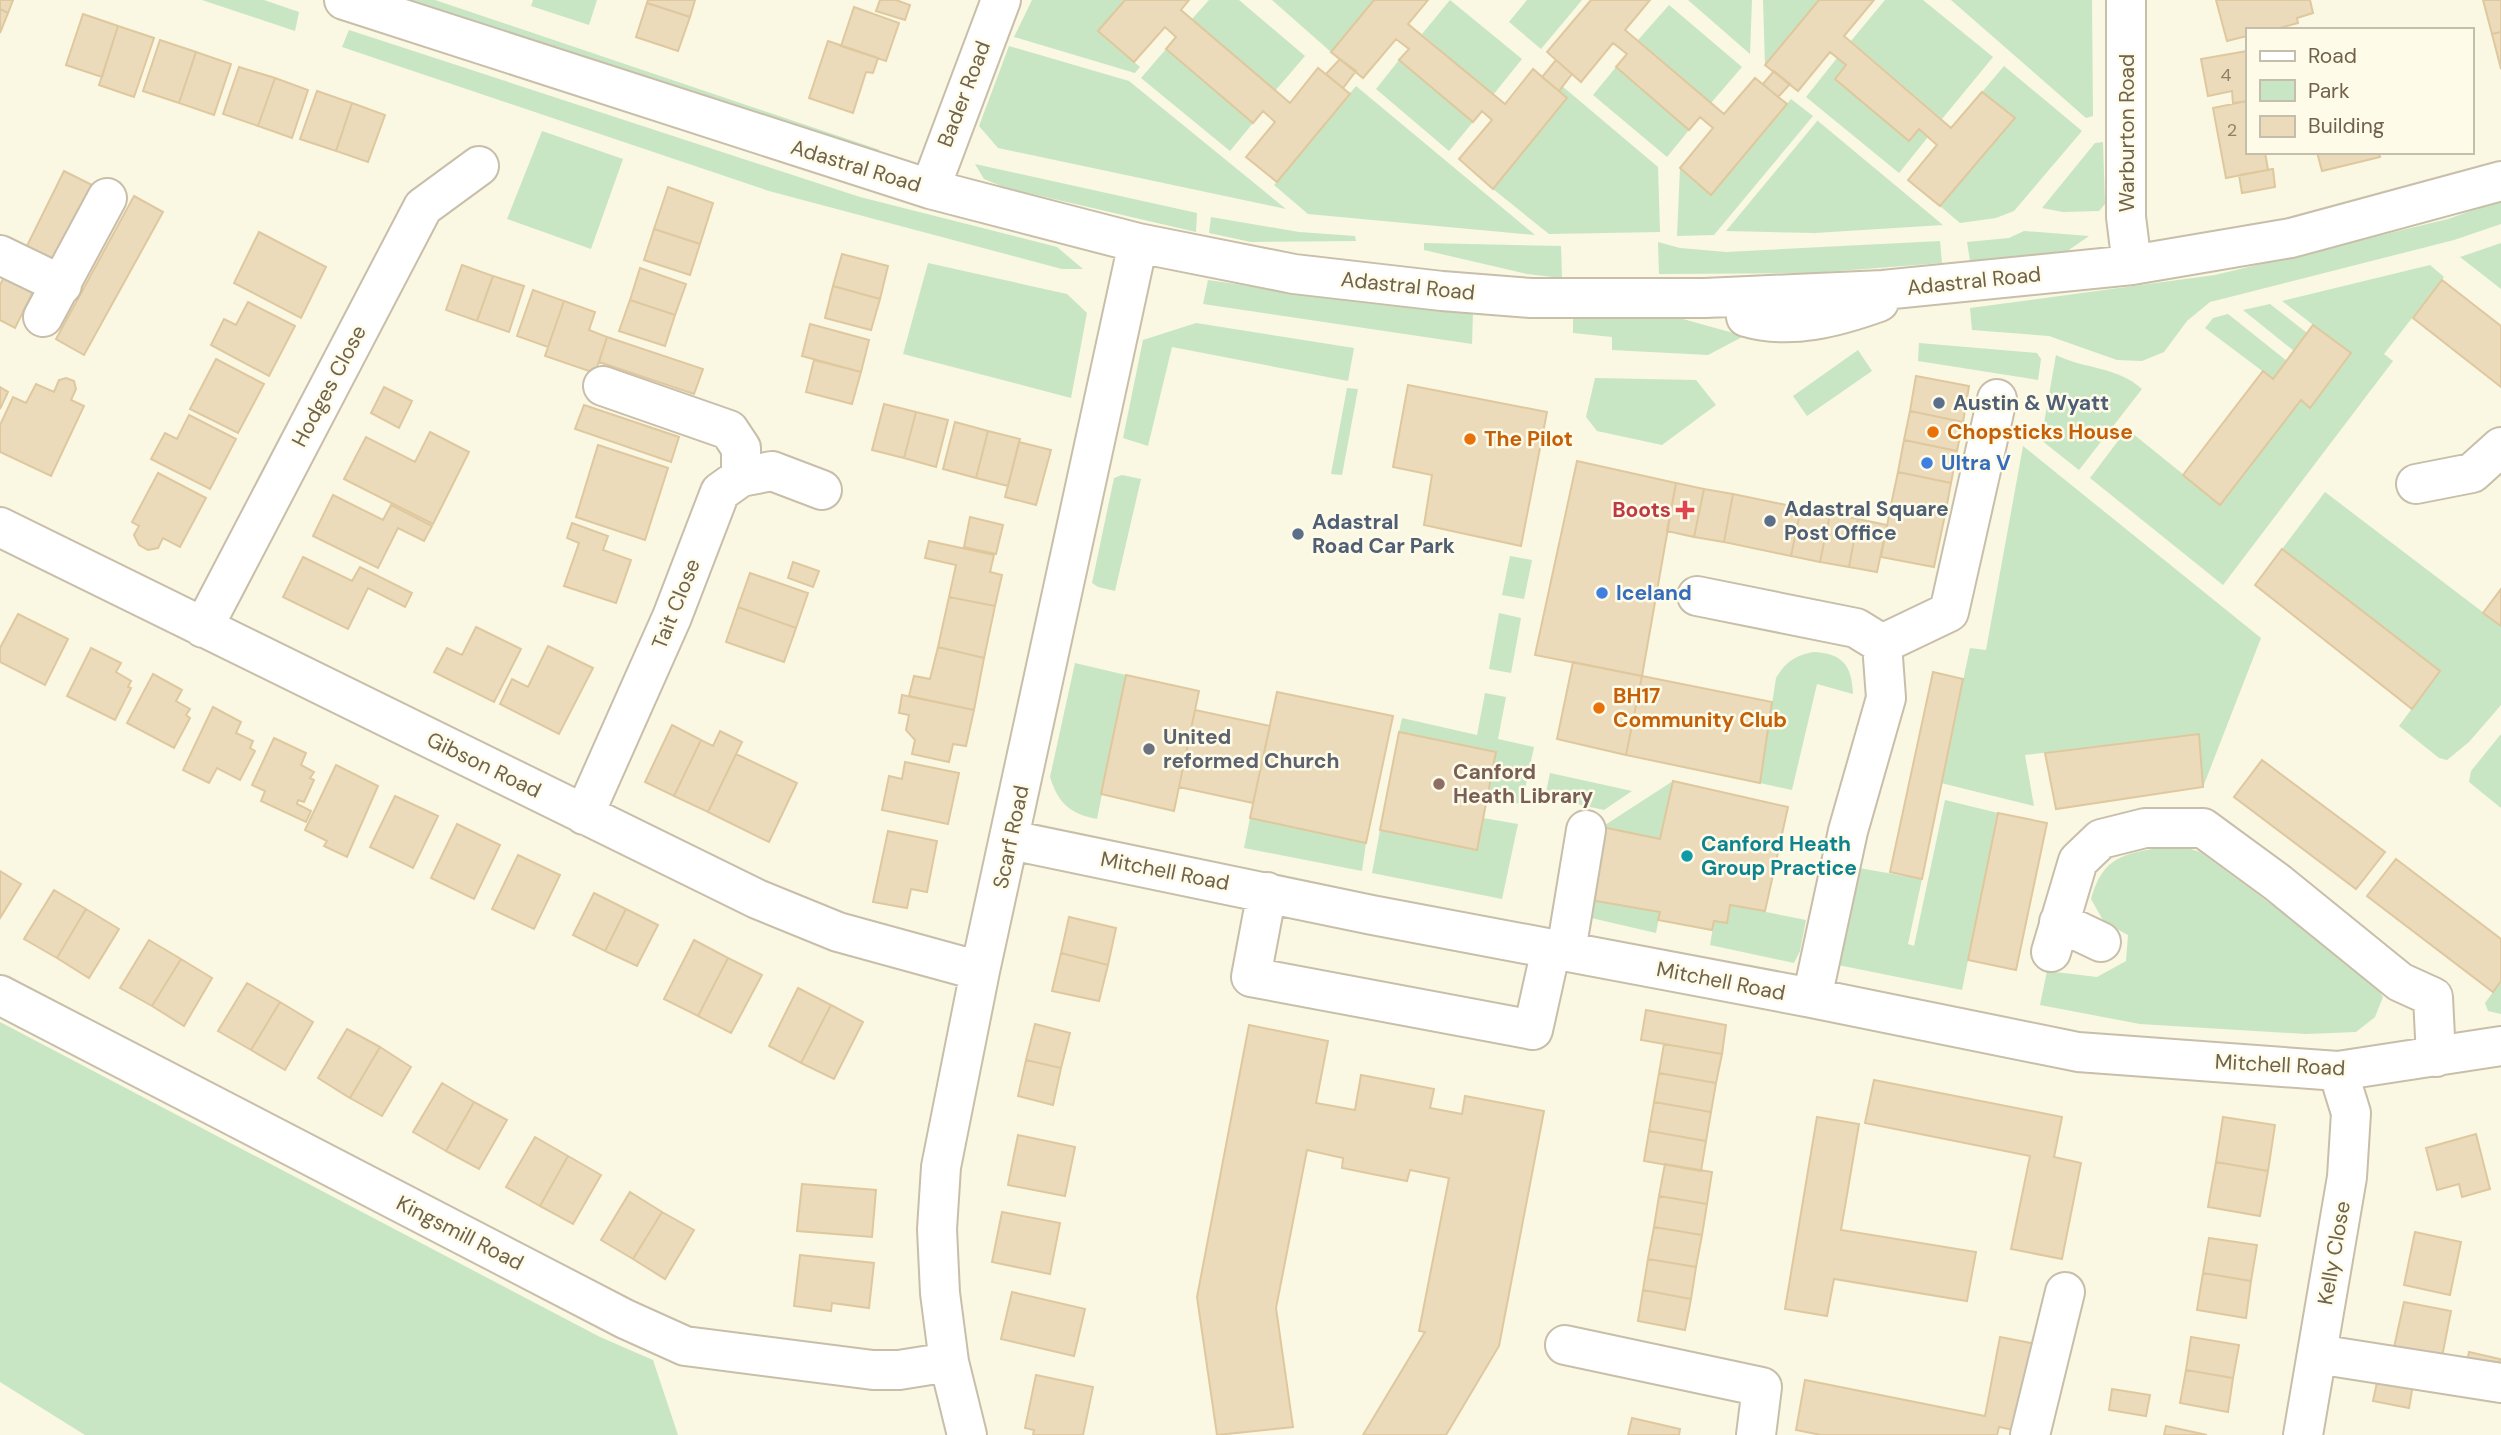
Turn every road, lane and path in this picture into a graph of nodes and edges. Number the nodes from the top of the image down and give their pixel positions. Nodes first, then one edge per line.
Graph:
1 (344, 0) edge
2 (1001, 0) edge
3 (2126, 0) edge
4 (479, 166) dead end
5 (2501, 181) edge
6 (930, 189) junction
7 (107, 198) dead end
8 (1138, 243) junction
9 (0, 255) edge
10 (2132, 265) junction
11 (603, 386) dead end
12 (1997, 399) dead end
13 (2501, 447) edge
14 (741, 477) junction
15 (2416, 484) dead end
16 (822, 489) dead end
17 (0, 527) edge
18 (1697, 596) dead end
19 (203, 628) junction
20 (1882, 644) junction
21 (584, 814) junction
22 (1586, 830) dead end
23 (1010, 840) junction
24 (1267, 892) junction
25 (2101, 942) dead end
26 (1558, 950) junction
27 (980, 971) junction
28 (0, 995) edge
29 (1812, 998) junction
30 (2501, 1046) edge
31 (2436, 1057) junction
32 (2338, 1071) junction
33 (2065, 1292) dead end
34 (1564, 1345) dead end
35 (2317, 1354) junction
36 (949, 1362) junction
37 (2501, 1383) edge
38 (967, 1435) edge
39 (1756, 1435) edge
40 (2030, 1435) edge
41 (2303, 1435) edge

1 - 6 street, Adastral Road
2 - 6 street, Bader Road
3 - 10 street, Warburton Road
4 - 19 street, Hodges Close
5 - 10 street, Adastral Road
6 - 8 street, Adastral Road
7 - 9 street
8 - 10 street, Adastral Road
8 - 23 street, Scarf Road
11 - 14 street
12 - 20 street
13 - 15 street
14 - 16 street
14 - 21 street, Tait Close
17 - 19 street, Gibson Road
18 - 20 street
19 - 21 street, Gibson Road
20 - 29 street
21 - 27 street, Gibson Road
22 - 26 street
23 - 24 street, Mitchell Road
23 - 27 street, Scarf Road
24 - 26 street, Mitchell Road
24 - 26 street
25 - 31 street
26 - 29 street, Mitchell Road
27 - 36 street, Scarf Road
28 - 36 street, Kingsmill Road
29 - 32 street, Mitchell Road
30 - 31 street, Mitchell Road
31 - 32 street, Mitchell Road
32 - 35 street, Kelly Close
33 - 40 street
34 - 39 street
35 - 37 street
35 - 41 street, Kelly Close
36 - 38 street, Scarf Road

